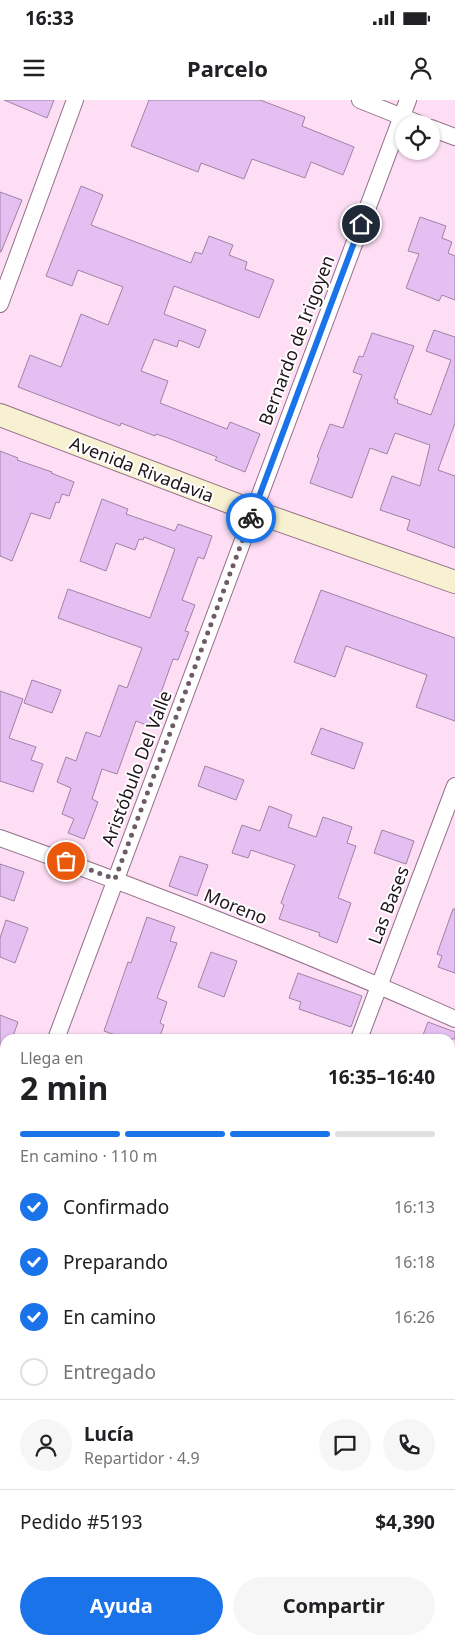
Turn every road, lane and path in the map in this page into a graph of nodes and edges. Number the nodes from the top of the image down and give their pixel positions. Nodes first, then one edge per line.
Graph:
1 (75, 100) edge
2 (360, 100) edge
3 (408, 100) edge
4 (396, 115) edge
5 (402, 115) edge
6 (440, 131) edge
7 (395, 133) edge
8 (455, 137) edge
9 (0, 304) edge
10 (0, 415) edge
11 (253, 510) junction
12 (455, 582) edge
13 (455, 786) edge
14 (0, 838) edge
15 (115, 879) junction
16 (379, 986) junction
17 (455, 1019) edge
18 (58, 1034) edge
19 (361, 1034) edge

1 - 9 street
2 - 4 street
3 - 5 street, Bernardo de Irigoyen
6 - 8 street
7 - 11 street, Bernardo de Irigoyen
10 - 11 main road, Avenida Rivadavia
11 - 12 main road, Avenida Rivadavia
11 - 15 street, Aristóbulo Del Valle
13 - 16 street, Las Bases
14 - 15 street, Moreno
15 - 16 street, Moreno
15 - 18 street, Aristóbulo Del Valle
16 - 17 street, Moreno
16 - 19 street, Las Bases

